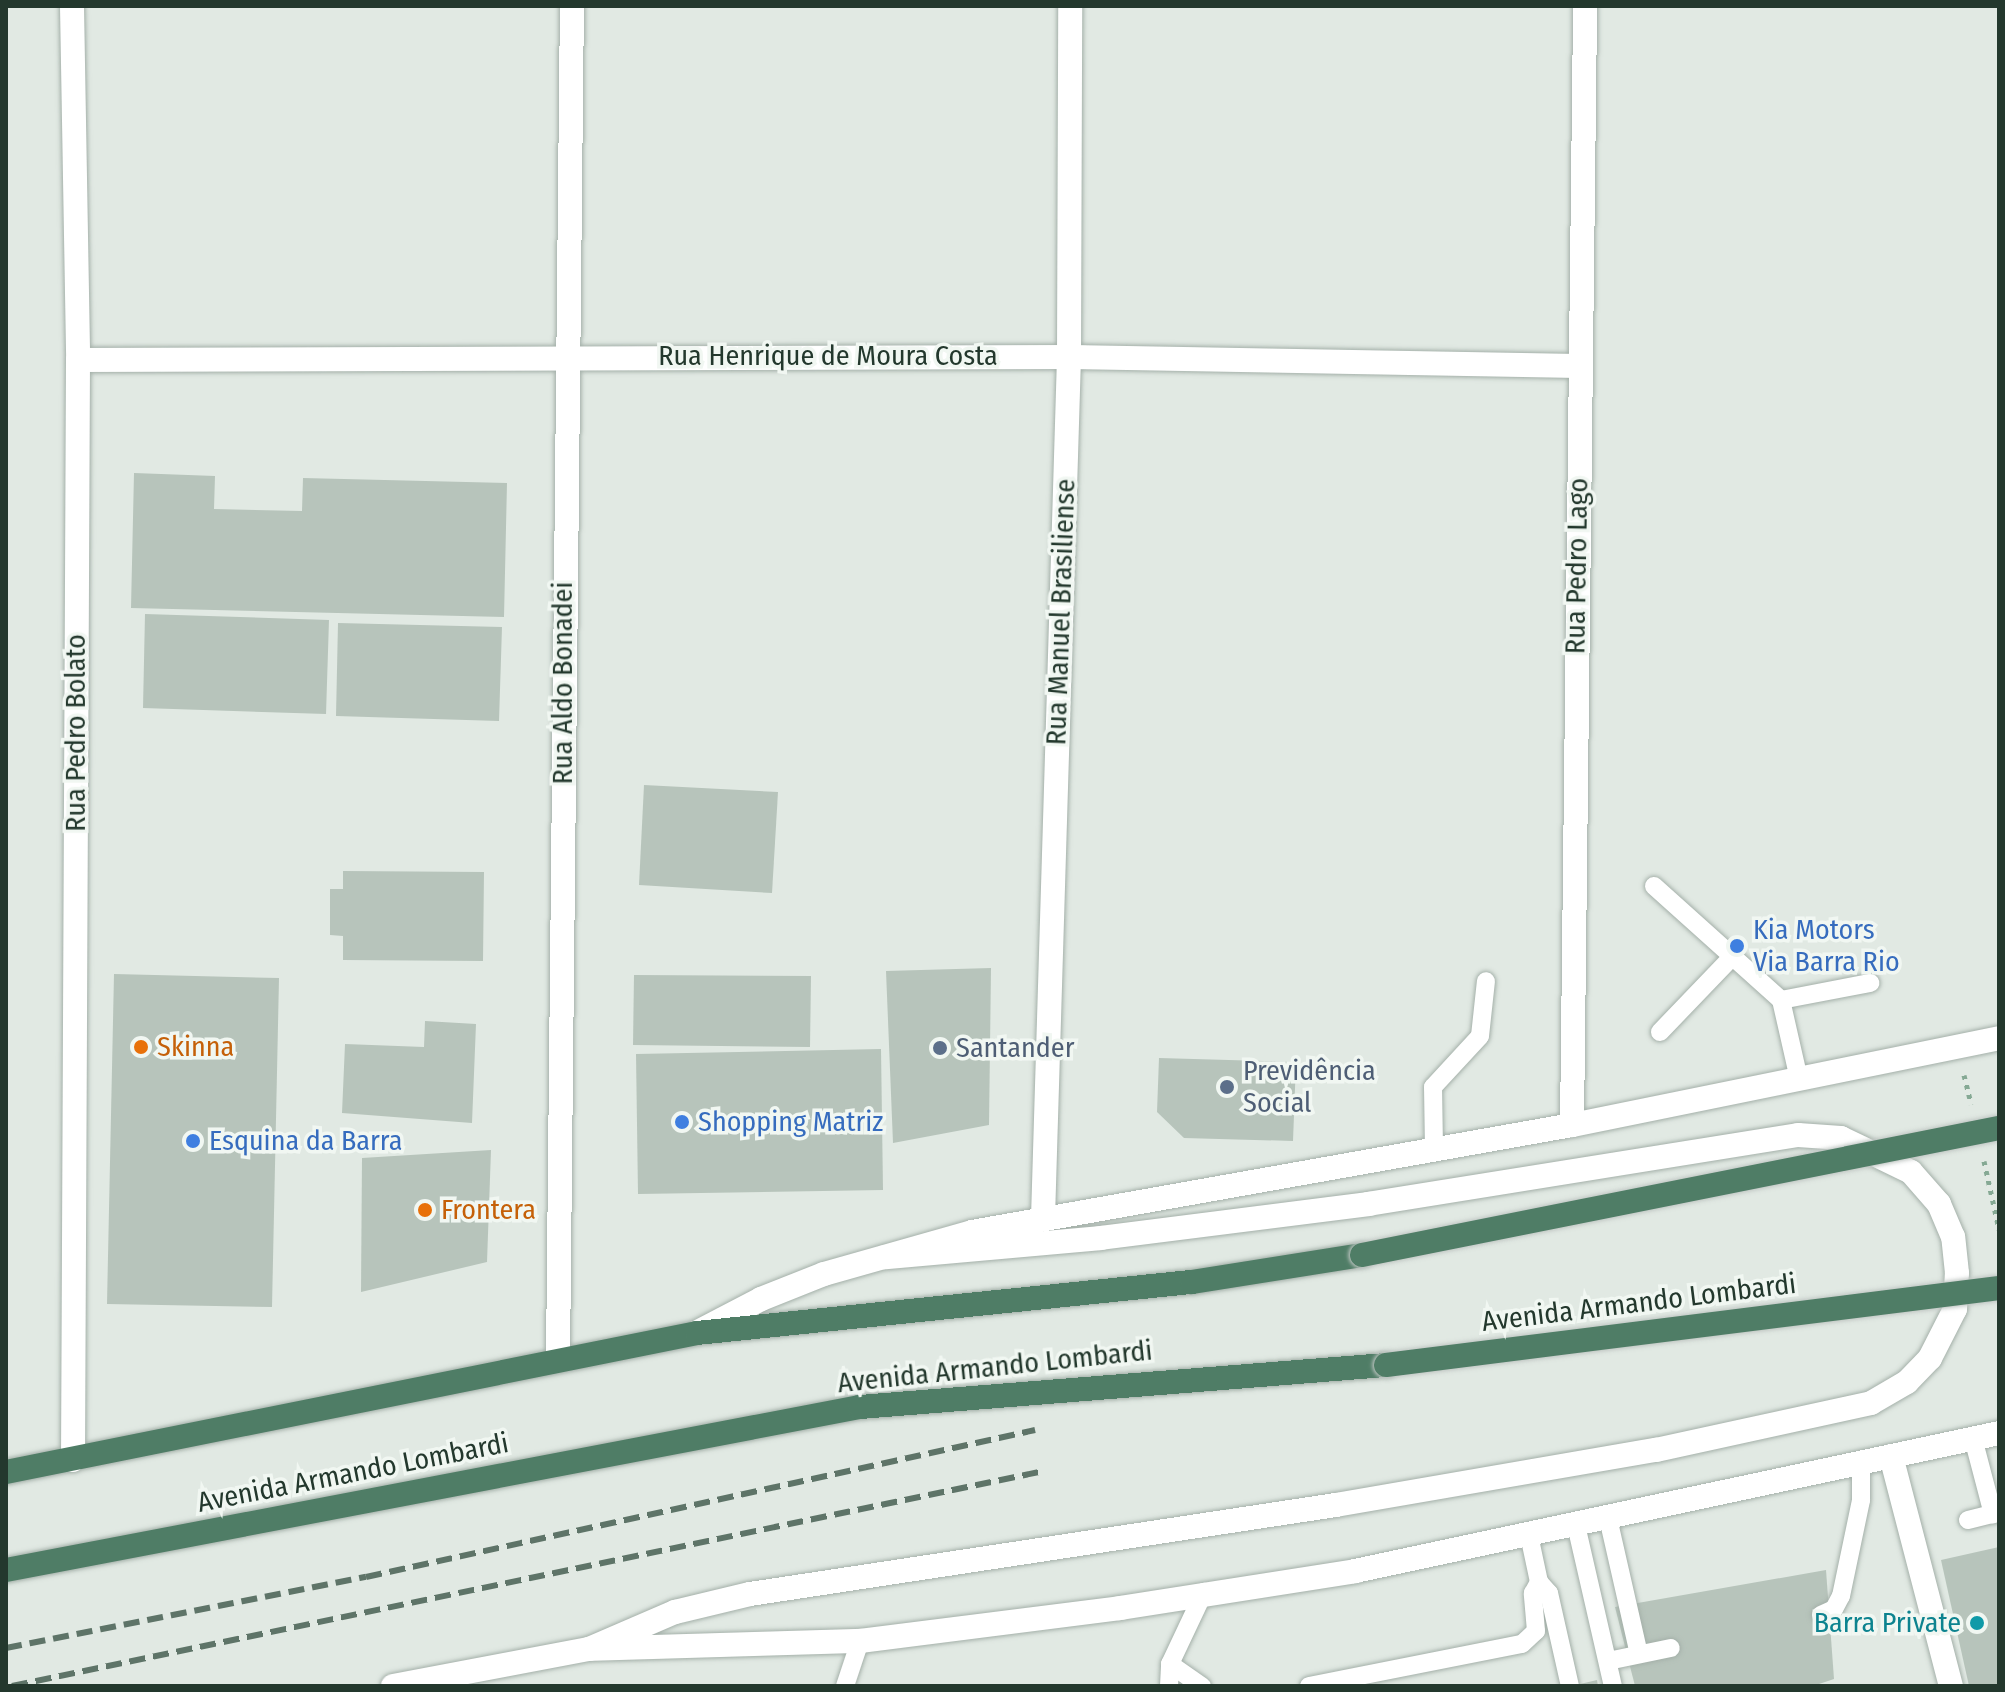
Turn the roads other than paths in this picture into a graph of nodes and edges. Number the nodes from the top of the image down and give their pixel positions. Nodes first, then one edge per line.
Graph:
1 (72, 6) edge
2 (572, 6) edge
3 (1070, 6) edge
4 (1585, 6) edge
5 (565, 356) junction
6 (1069, 357) junction
7 (78, 360) junction
8 (1579, 366) junction
9 (1654, 886) dead end
10 (1732, 957) junction
11 (1486, 981) dead end
12 (1870, 983) dead end
13 (1781, 1000) junction
14 (1660, 1032) dead end
15 (1999, 1038) edge
16 (1799, 1079) junction
17 (1572, 1125) junction
18 (1999, 1128) edge
19 (1434, 1149) junction
20 (1043, 1218) junction
21 (886, 1257) junction
22 (1999, 1288) edge
23 (697, 1333) junction
24 (558, 1359) junction
25 (1999, 1433) edge
26 (1973, 1438) junction
27 (1891, 1456) junction
28 (73, 1460) junction
29 (1861, 1463) junction
30 (6, 1472) edge
31 (1996, 1513) edge
32 (1608, 1518) junction
33 (1968, 1520) dead end
34 (1576, 1525) junction
35 (1529, 1535) junction
36 (6, 1570) edge
37 (1539, 1582) junction
38 (1204, 1592) junction
39 (1821, 1615) dead end
40 (860, 1641) junction
41 (1671, 1648) dead end
42 (589, 1649) junction
43 (1639, 1654) junction
44 (1608, 1661) junction
45 (1170, 1664) junction
46 (393, 1686) edge
47 (845, 1686) edge
48 (1169, 1686) edge
49 (1202, 1686) edge
50 (1309, 1686) edge
51 (1570, 1686) edge
52 (1613, 1686) edge
53 (1951, 1686) edge

1 - 7 street, Rua Pedro Bolato
2 - 5 street, Rua Aldo Bonadei
3 - 6 street, Rua Manuel Brasiliense
4 - 8 street, Rua Pedro Lago
5 - 6 street, Rua Henrique de Moura Costa
5 - 7 street, Rua Henrique de Moura Costa
5 - 24 street, Rua Aldo Bonadei
6 - 8 street, Rua Henrique de Moura Costa
6 - 20 street, Rua Manuel Brasiliense
7 - 28 street, Rua Pedro Bolato
8 - 17 street, Rua Pedro Lago
9 - 10 lane
10 - 13 lane
10 - 14 lane
11 - 19 lane
12 - 13 lane
13 - 16 lane
15 - 16 street
16 - 17 street
17 - 19 street
18 - 23 highway, bridge
19 - 20 street
20 - 21 street
21 - 23 street
21 - 42 street
22 - 36 highway, Avenida Armando Lombardi, bridge
23 - 24 highway
24 - 28 highway
25 - 26 street
26 - 27 street
26 - 31 lane
27 - 29 street
27 - 53 street
28 - 30 highway
29 - 32 street
29 - 39 lane
31 - 33 lane
32 - 34 street
32 - 43 lane
34 - 35 street
34 - 44 lane
35 - 37 lane
35 - 38 street
37 - 50 lane
37 - 51 lane
38 - 40 street
38 - 45 lane
40 - 42 street
40 - 47 lane
41 - 43 lane
42 - 46 street
43 - 44 lane
44 - 52 lane
45 - 48 lane
45 - 49 lane

